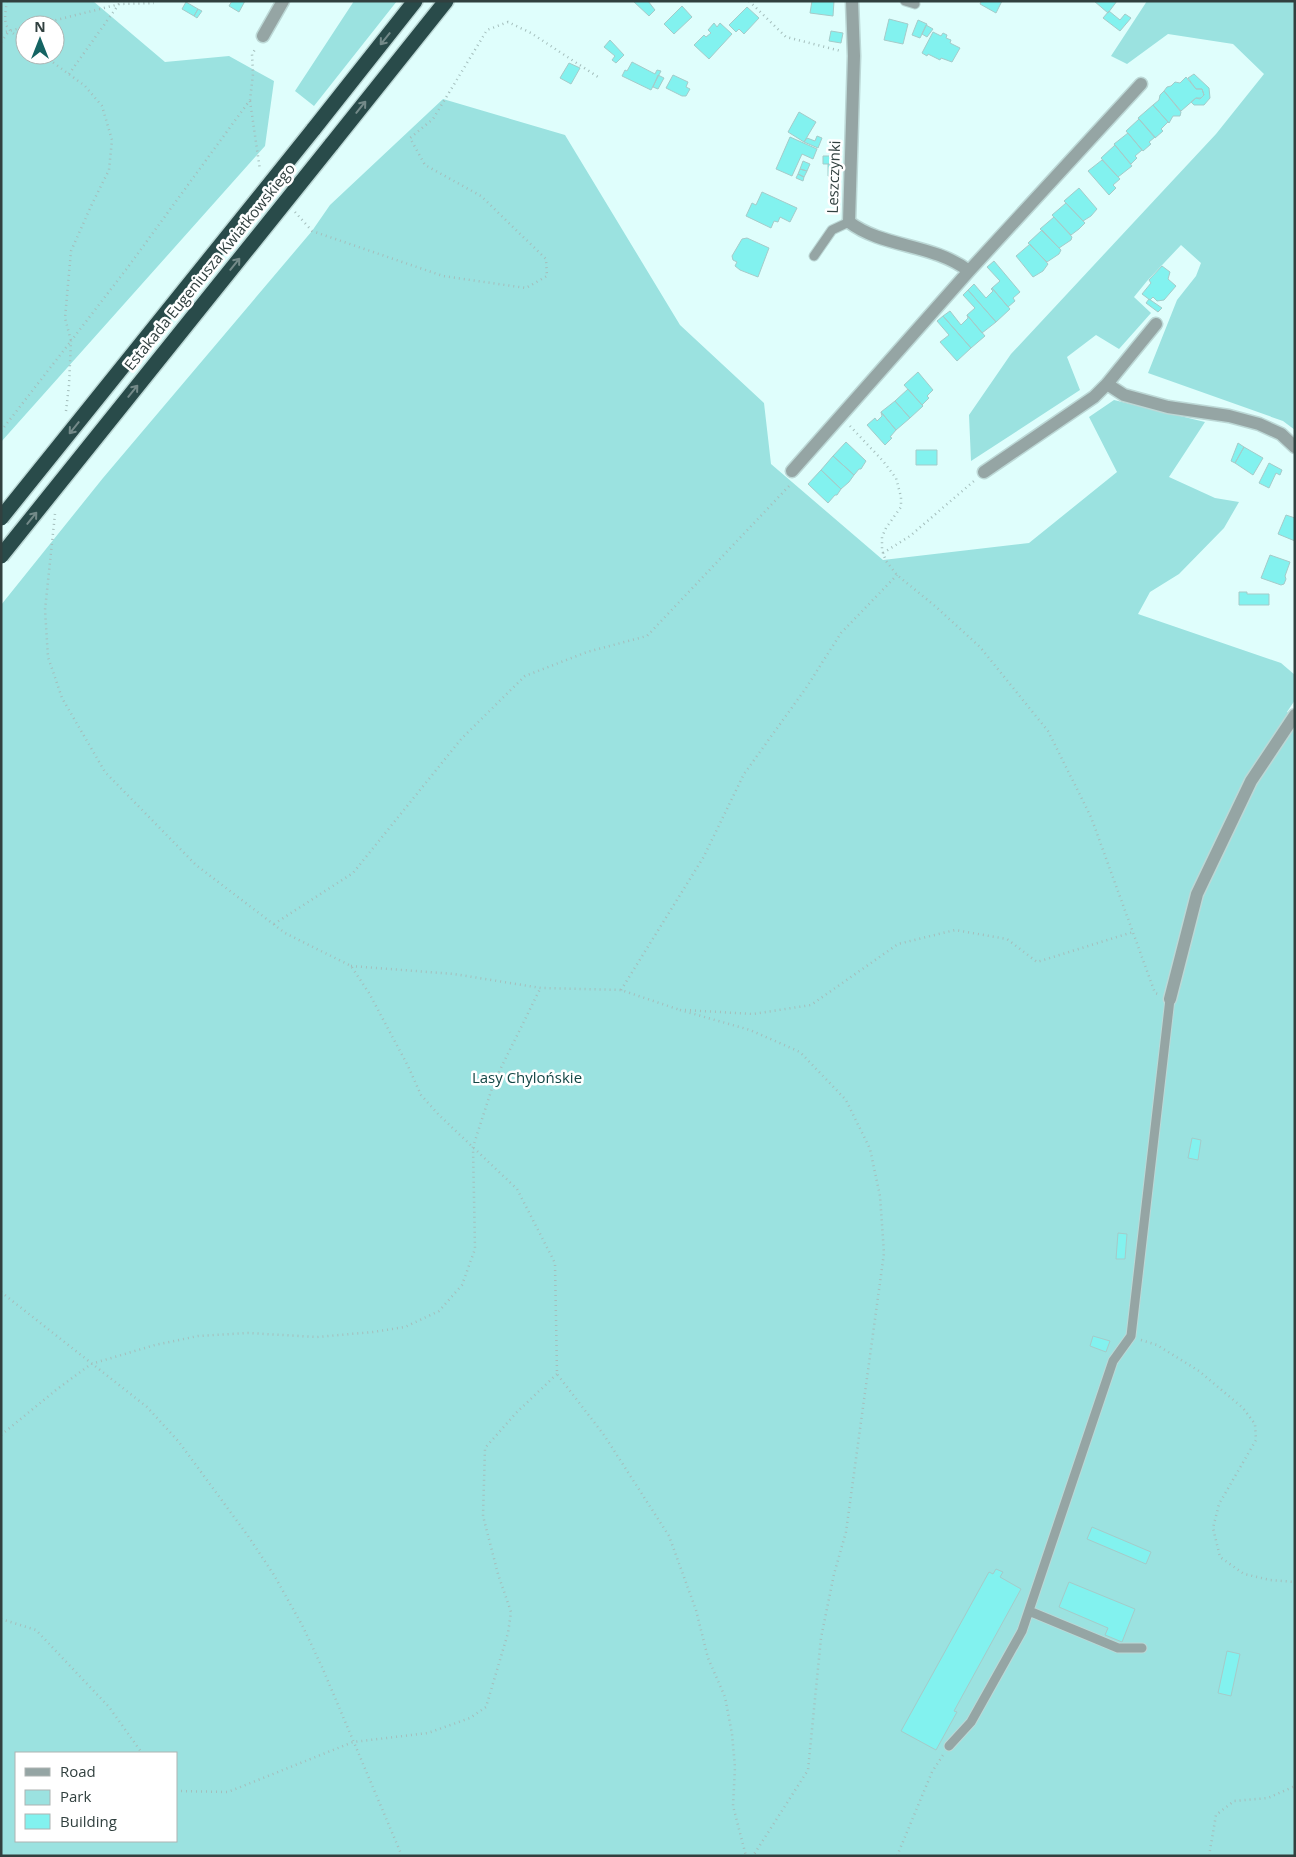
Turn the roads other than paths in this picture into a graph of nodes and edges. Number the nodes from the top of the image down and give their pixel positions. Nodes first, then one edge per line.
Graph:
1 (283, 1) edge
2 (415, 1) edge
3 (446, 1) edge
4 (852, 1) edge
5 (905, 1) edge
6 (915, 4) dead end
7 (263, 36) road end
8 (1141, 84) dead end
9 (849, 222) junction
10 (814, 256) dead end
11 (969, 271) junction
12 (1156, 324) dead end
13 (1107, 384) junction
14 (1295, 447) edge
15 (792, 471) road end
16 (984, 472) road end
17 (1, 518) edge
18 (1, 556) edge
19 (1295, 715) edge
20 (1170, 999) joint
21 (1029, 1611) junction
22 (1142, 1648) dead end
23 (949, 1746) road end

1 - 7 street
2 -> 17 highway, Estakada Eugeniusza Kwiatkowskiego, bridge
18 -> 3 highway, Estakada Eugeniusza Kwiatkowskiego, bridge
4 - 9 street, Leszczynki
5 - 6 lane
8 - 11 street
9 - 10 lane
9 - 11 street, Leszczynki
11 - 15 street
12 - 13 street
13 - 14 street
13 - 16 street
19 - 20 street
20 - 21 lane
21 - 22 lane
21 - 23 lane

